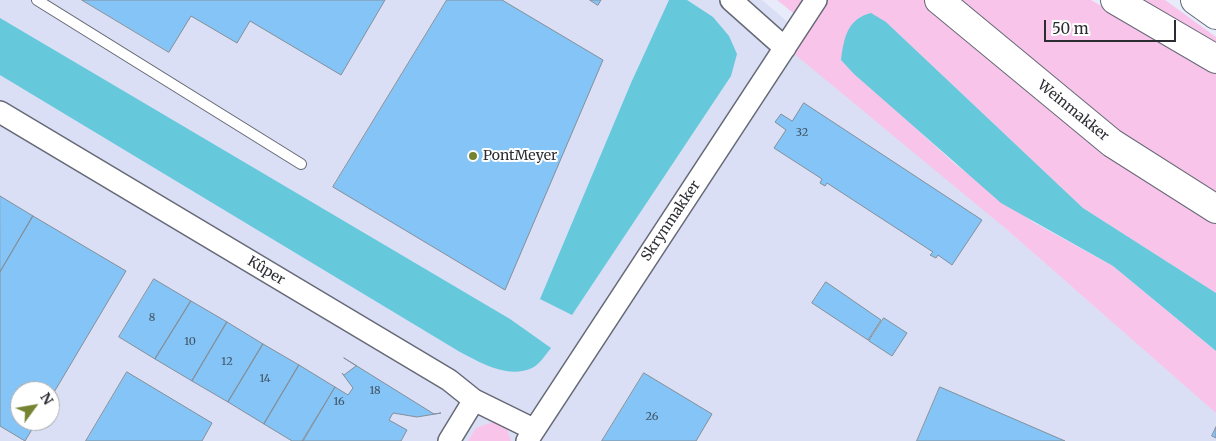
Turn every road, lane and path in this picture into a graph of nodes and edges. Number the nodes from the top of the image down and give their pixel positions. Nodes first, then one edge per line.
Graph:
1 (37, 0) edge
2 (731, 0) edge
3 (816, 0) edge
4 (939, 0) edge
5 (1116, 0) edge
6 (1195, 0) edge
7 (1216, 15) edge
8 (786, 48) junction
9 (1216, 59) edge
10 (0, 112) edge
11 (302, 164) dead end
12 (1216, 210) edge
13 (474, 400) junction
14 (530, 435) edge
15 (449, 441) edge

1 - 11 lane
2 - 8 street
3 - 8 street, Skrynmakker
4 - 12 main road, Weinmakker
5 - 9 main road
6 - 7 main road
8 - 14 street, Skrynmakker
10 - 13 street, Kûper
13 - 14 street, Kûper
13 - 15 street

